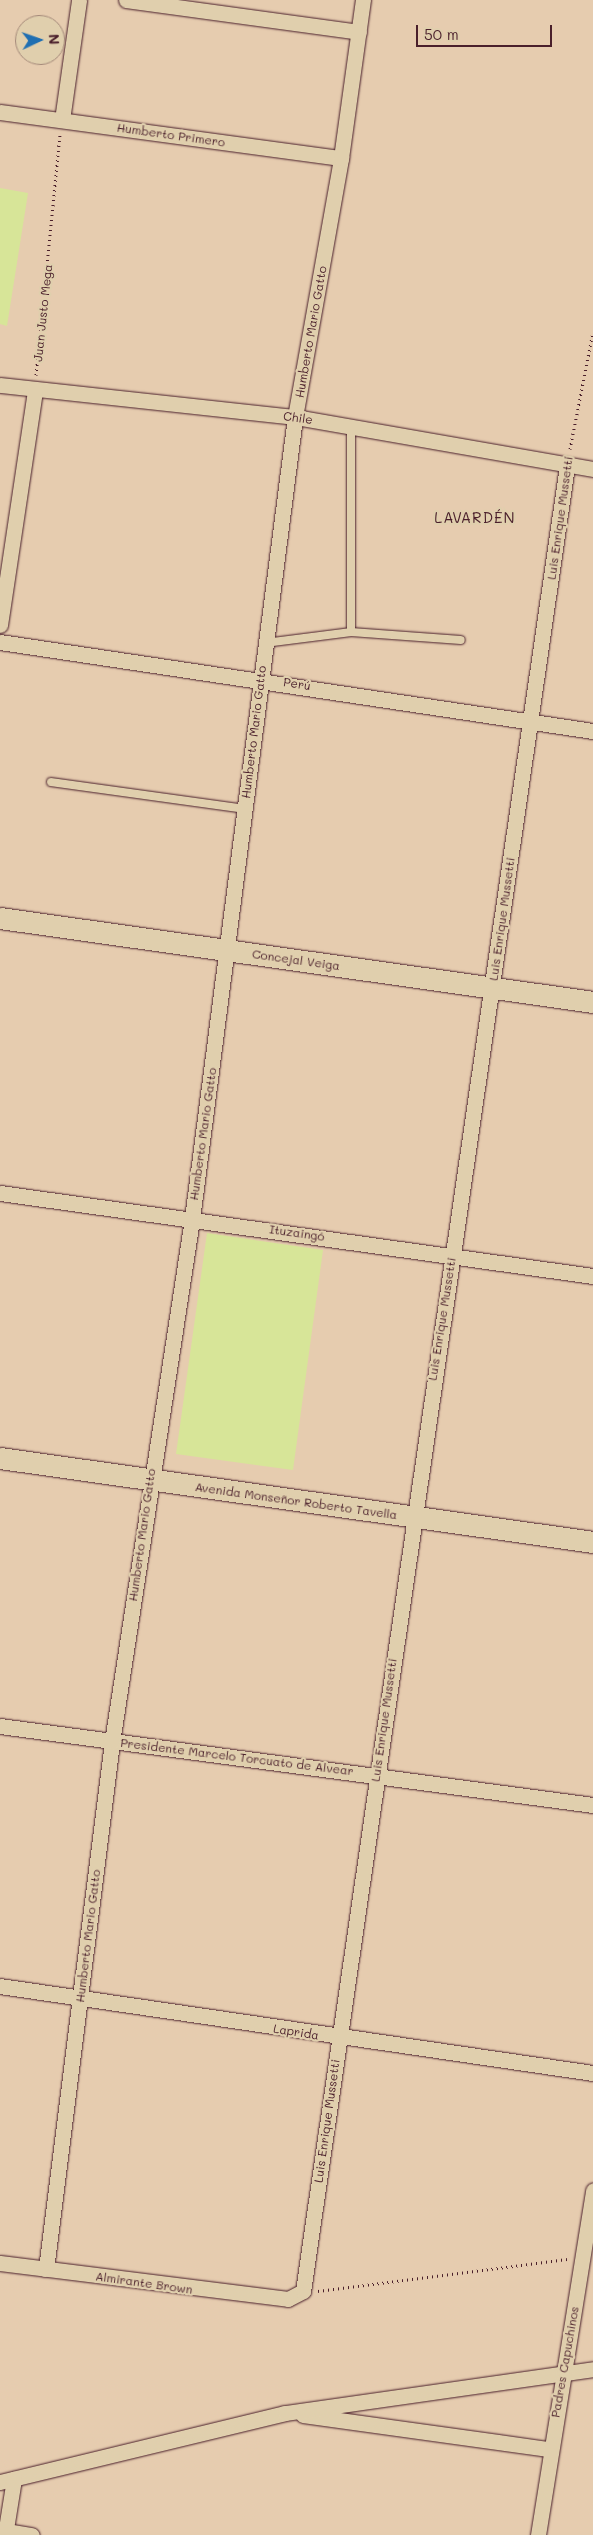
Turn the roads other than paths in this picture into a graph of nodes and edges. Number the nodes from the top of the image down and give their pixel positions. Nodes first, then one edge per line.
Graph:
1 (80, 0) edge
2 (126, 0) edge
3 (363, 0) edge
4 (359, 32) junction
5 (0, 112) edge
6 (62, 120) junction
7 (341, 158) junction
8 (0, 385) edge
9 (35, 390) junction
10 (295, 417) junction
11 (351, 427) junction
12 (567, 465) junction
13 (593, 469) edge
14 (0, 625) edge
15 (351, 632) junction
16 (461, 640) dead end
17 (0, 642) edge
18 (265, 643) junction
19 (260, 678) junction
20 (530, 722) junction
21 (593, 731) edge
22 (51, 782) dead end
23 (244, 809) junction
24 (0, 918) edge
25 (227, 951) junction
26 (492, 987) junction
27 (593, 1002) edge
28 (0, 1193) edge
29 (192, 1219) junction
30 (452, 1255) junction
31 (593, 1276) edge
32 (0, 1458) edge
33 (149, 1480) junction
34 (412, 1517) junction
35 (593, 1542) edge
36 (0, 1726) edge
37 (112, 1742) junction
38 (376, 1774) junction
39 (593, 1805) edge
40 (0, 1986) edge
41 (80, 1996) junction
42 (339, 2040) junction
43 (593, 2073) edge
44 (593, 2190) edge
45 (0, 2263) edge
46 (46, 2269) junction
47 (288, 2299) joint
48 (593, 2369) edge
49 (563, 2372) junction
50 (285, 2413) junction
51 (549, 2449) junction
52 (7, 2481) edge
53 (5, 2533) edge
54 (32, 2535) edge
55 (538, 2535) edge

1 - 6 street
2 - 4 street
3 - 4 street, Humberto Mario Gatto
4 - 7 street, Humberto Mario Gatto
5 - 6 street, Humberto Primero
6 - 7 street, Humberto Primero
7 - 10 street, Humberto Mario Gatto
8 - 9 street, Chile
9 - 10 street, Chile
9 - 14 street
10 - 11 street, Chile
10 - 18 street, Humberto Mario Gatto
11 - 12 street, Chile
11 - 15 lane
12 - 13 street, Chile
12 - 20 street, Luis Enrique Mussetti
15 - 16 lane
15 - 18 lane
17 - 19 street, Perú
18 - 19 street, Humberto Mario Gatto
19 - 20 street, Perú
19 - 23 street, Humberto Mario Gatto
20 - 21 street, Perú
20 - 26 street, Luis Enrique Mussetti
22 - 23 lane
23 - 25 street, Humberto Mario Gatto
24 - 25 street, Concejal Veiga
25 - 26 street, Concejal Veiga
25 - 29 street, Humberto Mario Gatto
26 - 27 street, Concejal Veiga
26 - 30 street, Luis Enrique Mussetti
28 - 29 street, Ituzaingó
29 - 30 street, Ituzaingó
29 - 33 street, Humberto Mario Gatto
30 - 31 street, Ituzaingó
30 - 34 street, Luis Enrique Mussetti
32 - 33 street, Avenida Monseñor Roberto Tavella
33 - 34 street, Avenida Monseñor Roberto Tavella
33 - 37 street, Humberto Mario Gatto
34 - 35 street, Avenida Monseñor Roberto Tavella
34 - 38 street, Luis Enrique Mussetti
36 - 37 street, Presidente Marcelo Torcuato de Alvear
37 - 38 street, Presidente Marcelo Torcuato de Alvear
37 - 41 street, Humberto Mario Gatto
38 - 39 street, Presidente Marcelo Torcuato de Alvear
38 - 42 street, Luis Enrique Mussetti
40 - 41 street, Laprida
41 - 42 street, Laprida
41 - 46 street, Humberto Mario Gatto
42 - 43 street, Laprida
42 - 47 street, Luis Enrique Mussetti
44 - 49 street, Padres Capuchinos
45 - 46 street, Almirante Brown
46 - 47 street, Almirante Brown
48 - 49 street
49 - 50 street
49 - 51 street, Padres Capuchinos
50 - 51 street
50 - 52 street
51 - 55 street, Padres Capuchinos
52 - 53 street
53 - 54 street

